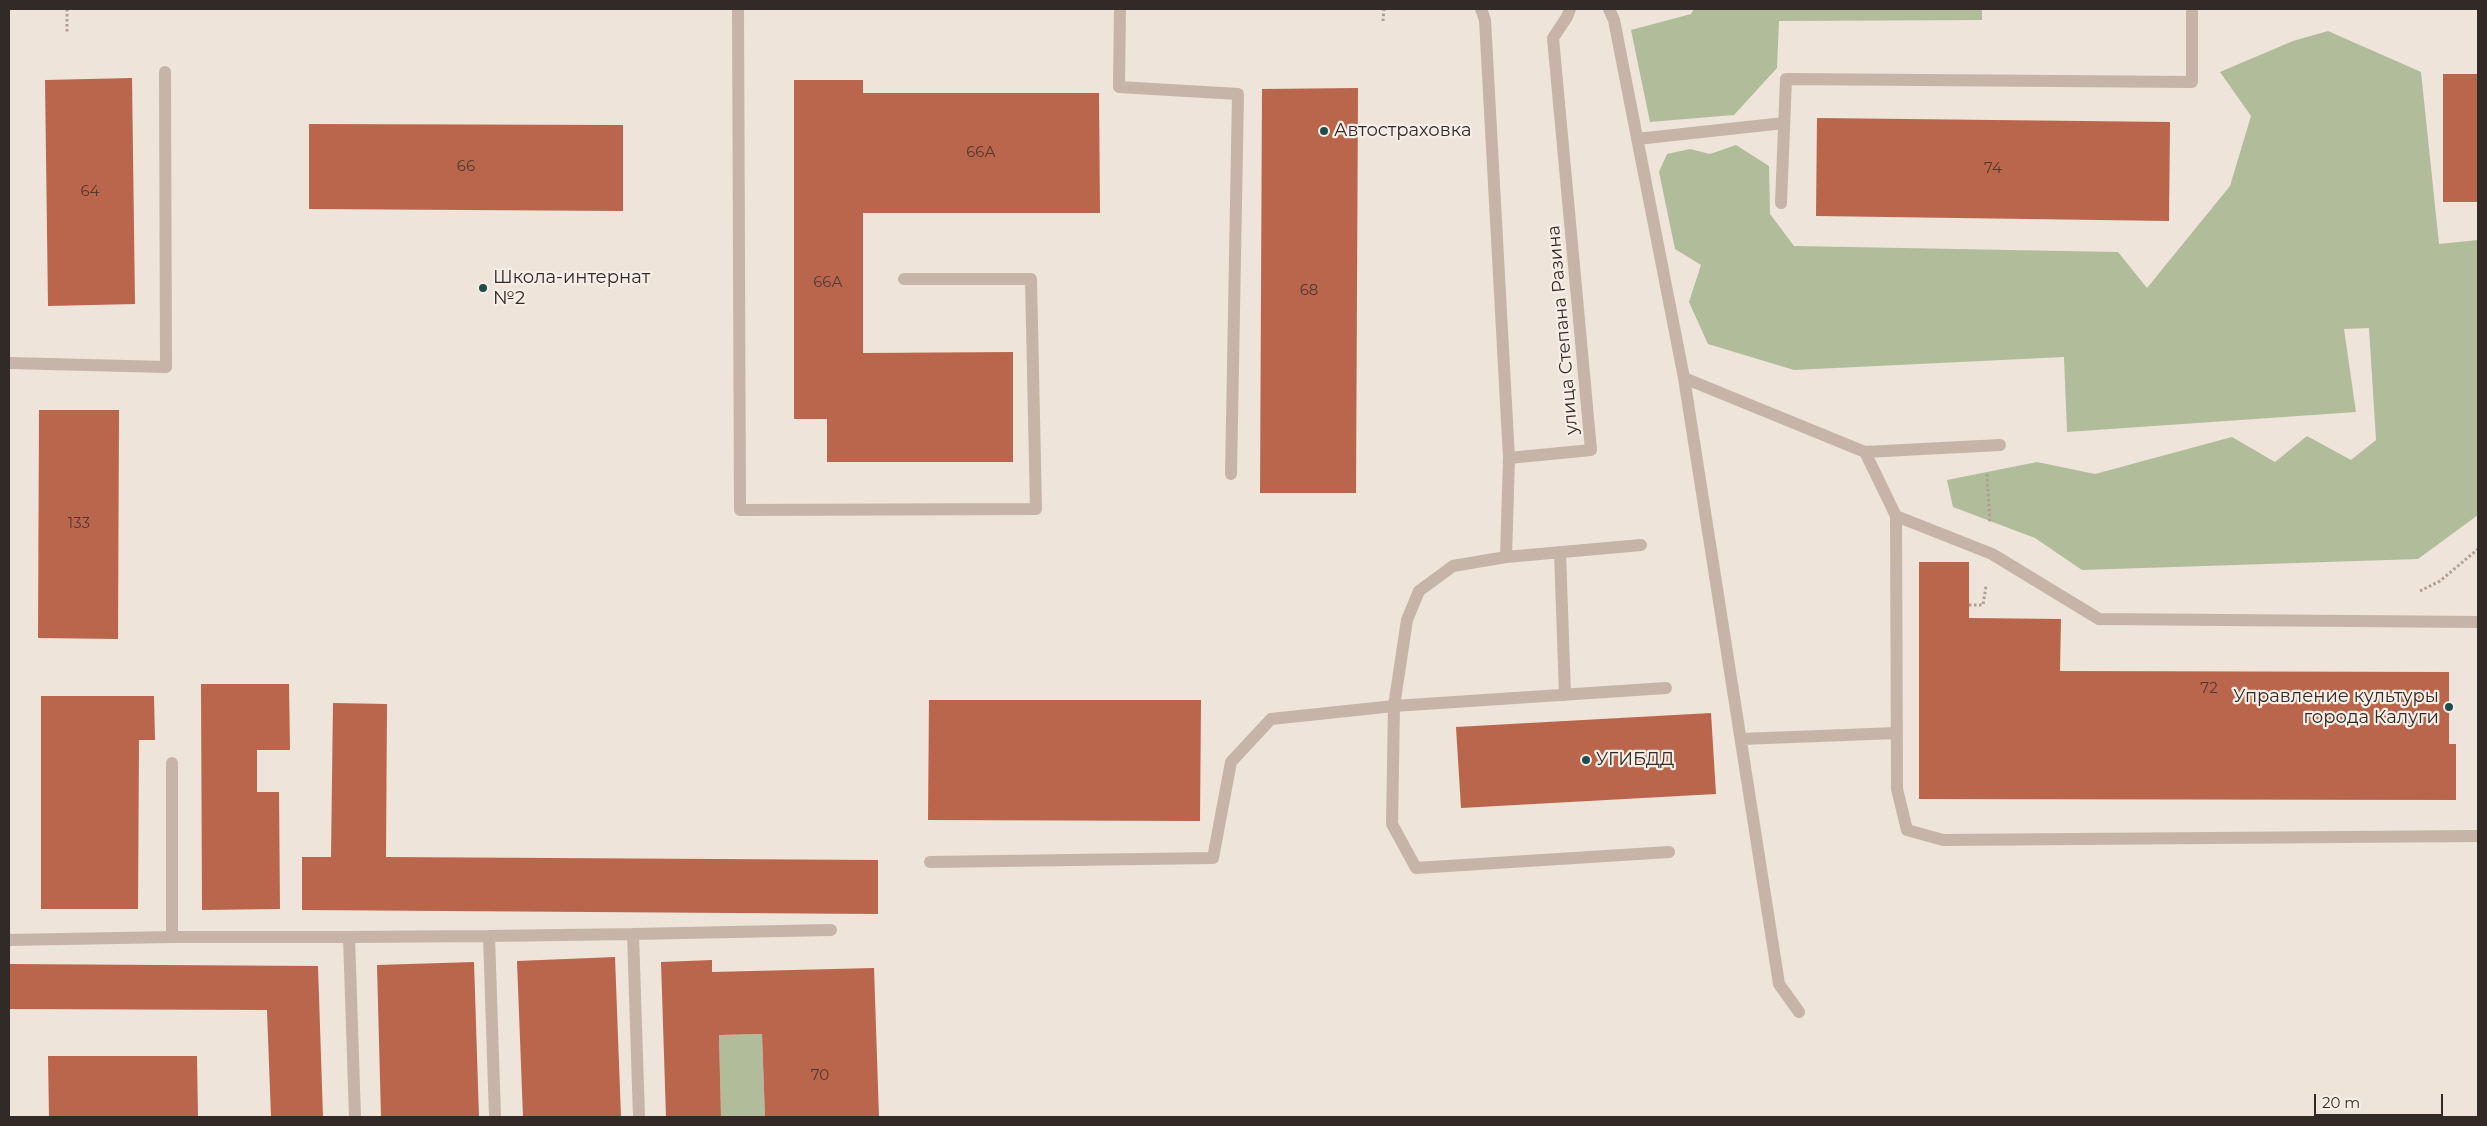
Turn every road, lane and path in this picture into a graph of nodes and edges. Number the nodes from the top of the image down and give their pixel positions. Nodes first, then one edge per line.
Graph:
1 (67, 9) edge
2 (738, 9) edge
3 (1120, 9) edge
4 (1384, 9) edge
5 (1481, 9) edge
6 (1570, 9) edge
7 (1609, 9) edge
8 (2192, 9) edge
9 (1383, 21) dead end
10 (67, 32) dead end
11 (165, 72) dead end
12 (1784, 123) junction
13 (1637, 139) junction
14 (1782, 203) dead end
15 (904, 279) dead end
16 (9, 363) edge
17 (1684, 378) junction
18 (2000, 445) dead end
19 (1986, 446) junction
20 (1864, 452) junction
21 (1509, 458) junction
22 (1231, 474) dead end
23 (1896, 516) junction
24 (1641, 545) dead end
25 (2478, 550) edge
26 (1560, 552) junction
27 (1992, 554) junction
28 (1506, 557) junction
29 (2414, 594) dead end
30 (1983, 604) dead end
31 (1969, 605) dead end
32 (2478, 622) edge
33 (1666, 688) dead end
34 (1564, 695) junction
35 (1394, 706) junction
36 (1897, 733) junction
37 (1741, 739) junction
38 (172, 763) dead end
39 (2478, 836) edge
40 (1669, 852) dead end
41 (930, 862) dead end
42 (832, 930) dead end
43 (633, 934) junction
44 (489, 936) junction
45 (172, 937) junction
46 (349, 937) junction
47 (9, 940) edge
48 (1799, 1012) dead end
49 (356, 1117) edge
50 (495, 1117) edge
51 (639, 1117) edge

1 - 10 path
2 - 15 street
3 - 22 street
4 - 9 path
5 - 21 street
6 - 21 street, улица Степана Разина
7 - 13 street
8 - 12 street
11 - 16 street
12 - 13 street
12 - 14 street
13 - 17 street
17 - 20 street
17 - 37 street
18 - 19 street
19 - 20 street
19 - 27 path
20 - 23 street
21 - 28 street
23 - 27 street
23 - 36 street
24 - 26 street
25 - 29 path
26 - 28 street
26 - 34 street
27 - 32 street
28 - 35 street
30 - 31 path
33 - 34 street
34 - 35 street
35 - 40 street
35 - 41 street
36 - 37 street
36 - 39 street
37 - 48 street
38 - 45 street
42 - 43 street
43 - 44 street
43 - 51 street
44 - 46 street
44 - 50 street
45 - 46 street
45 - 47 street
46 - 49 street

